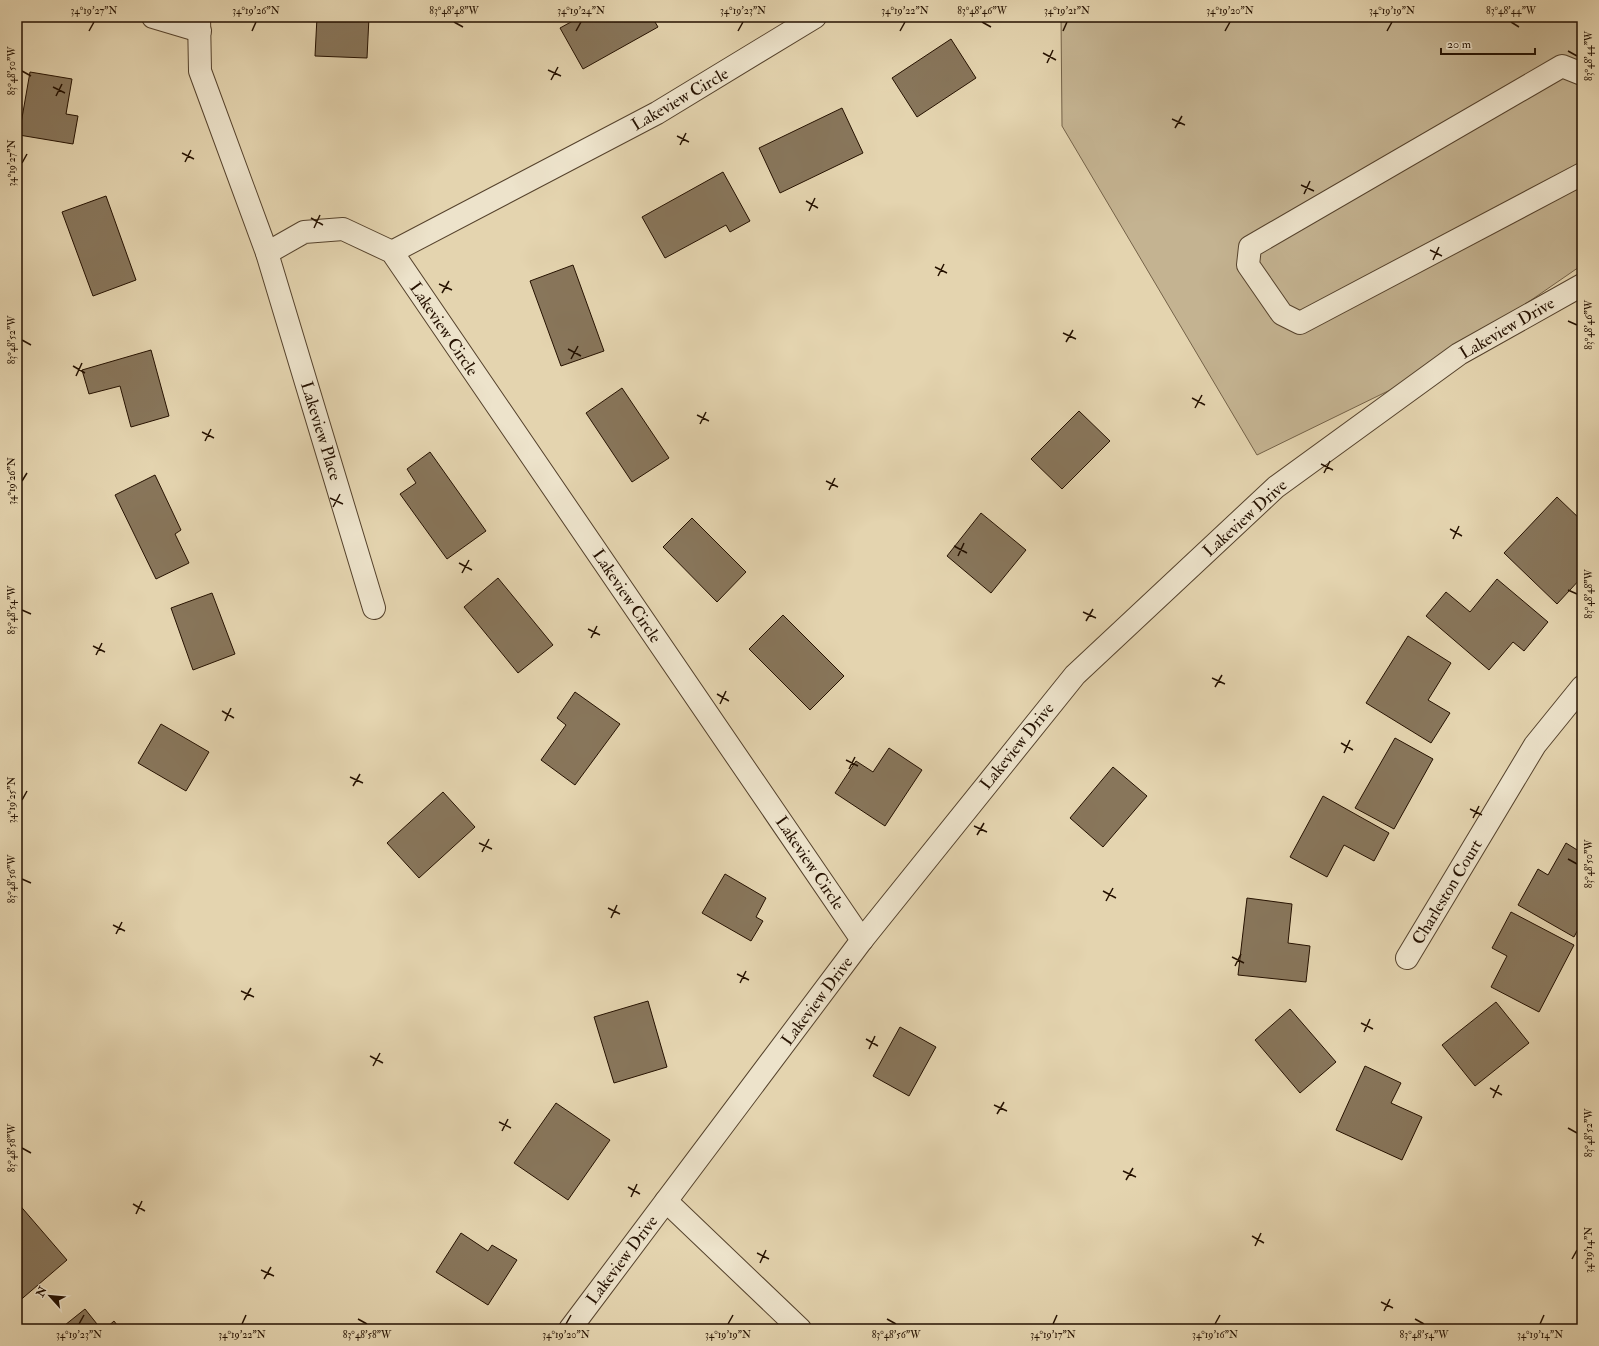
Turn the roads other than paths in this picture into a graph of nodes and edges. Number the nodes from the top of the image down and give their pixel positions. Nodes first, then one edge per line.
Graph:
1 (154, 17) edge
2 (815, 17) edge
3 (199, 24) edge
4 (1582, 74) edge
5 (1582, 174) edge
6 (392, 252) junction
7 (267, 253) junction
8 (1582, 285) edge
9 (374, 608) dead end
10 (1582, 687) edge
11 (862, 940) junction
12 (1407, 958) dead end
13 (666, 1201) junction
14 (570, 1329) edge
15 (800, 1329) edge

1 - 3 street
2 - 6 street, Lakeview Circle
3 - 7 street
4 - 5 street
6 - 7 street
6 - 11 street, Lakeview Circle
7 - 9 street, Lakeview Place
8 - 11 street, Lakeview Drive
10 - 12 street, Charleston Court
11 - 13 street, Lakeview Drive
13 - 14 street, Lakeview Drive
13 - 15 street

